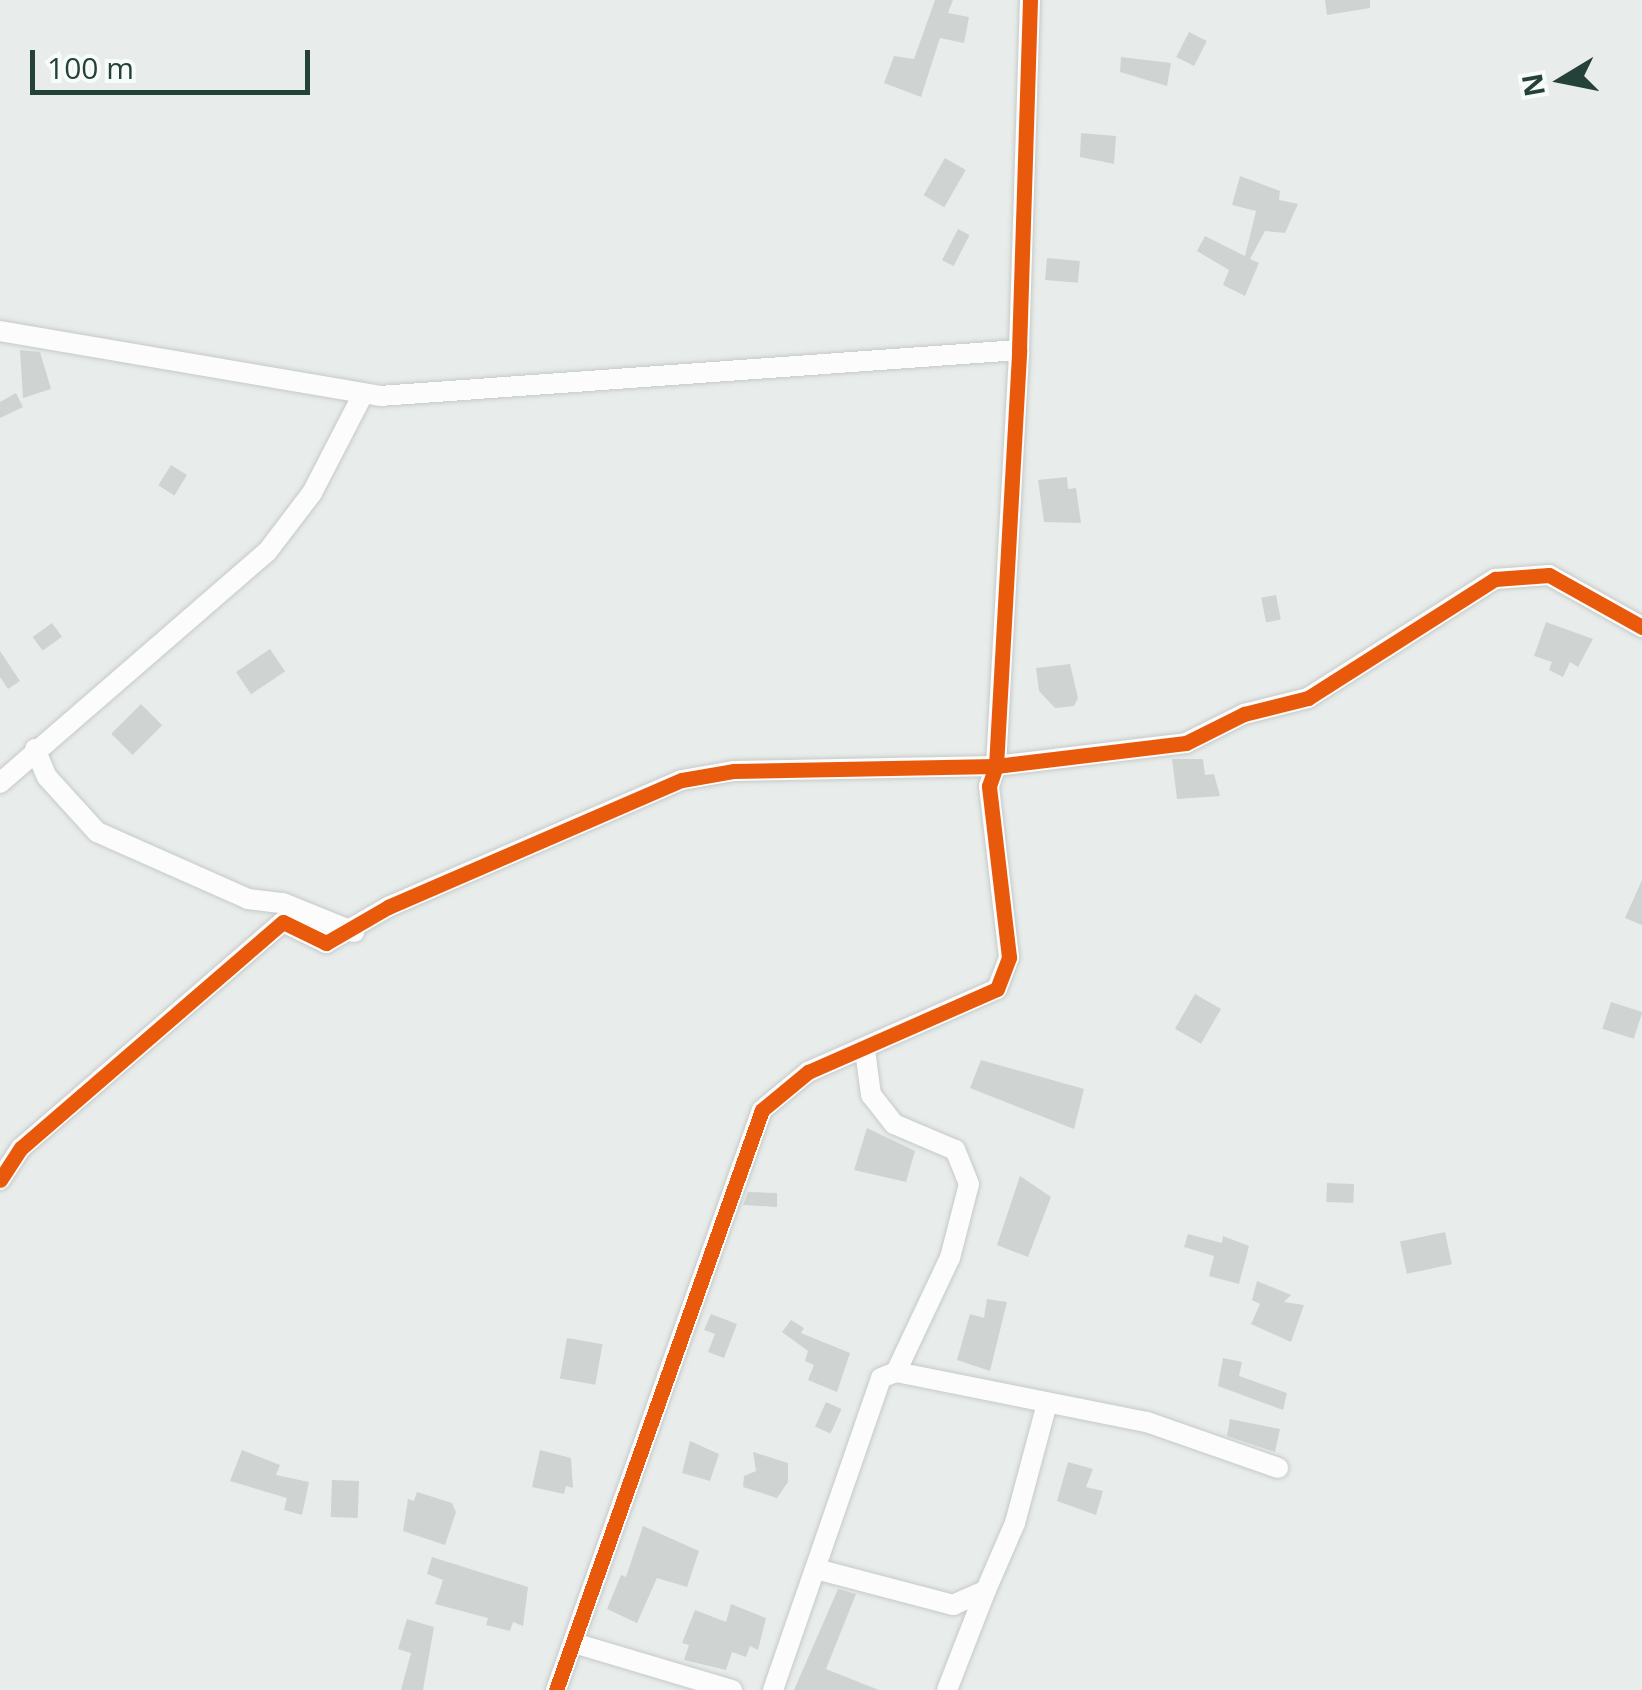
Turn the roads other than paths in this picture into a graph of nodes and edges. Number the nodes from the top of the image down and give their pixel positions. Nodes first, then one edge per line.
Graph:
1 (1030, 0) edge
2 (0, 331) edge
3 (1019, 350) junction
4 (363, 394) junction
5 (1642, 627) edge
6 (35, 749) junction
7 (996, 766) junction
8 (0, 782) edge
9 (354, 932) junction
10 (866, 1050) junction
11 (0, 1180) edge
12 (896, 1372) junction
13 (1046, 1406) junction
14 (1278, 1468) dead end
15 (816, 1570) junction
16 (986, 1590) junction
17 (574, 1643) junction
18 (556, 1690) edge
19 (732, 1690) edge
20 (773, 1690) edge
21 (947, 1690) edge

1 - 3 street
2 - 4 street
3 - 4 street
3 - 7 street
4 - 6 street
5 - 7 street
6 - 8 street
6 - 9 street
7 - 9 street
7 - 10 street
9 - 11 street
10 - 12 street
10 - 17 street
12 - 13 street
12 - 15 street
13 - 14 street
13 - 16 street
15 - 16 street
15 - 20 street
16 - 21 street
17 - 18 street
17 - 19 street

